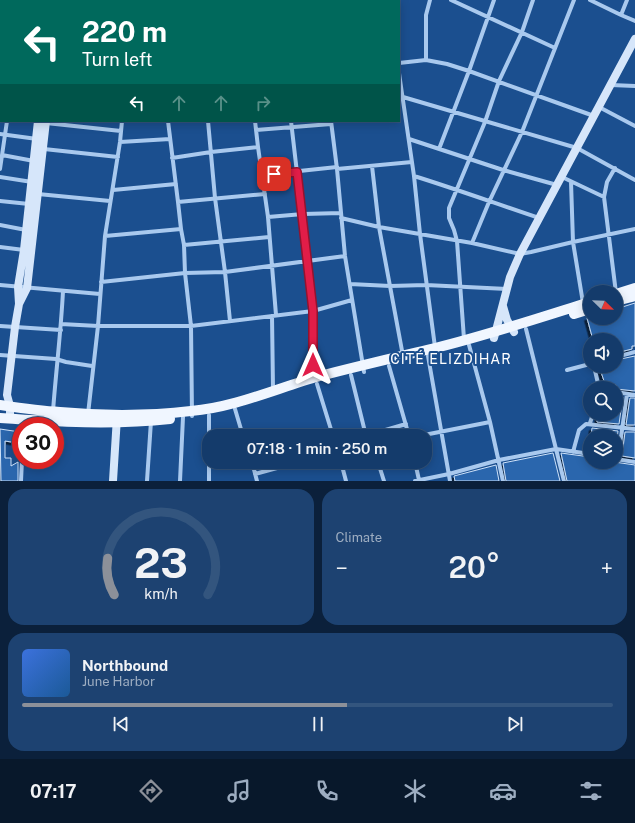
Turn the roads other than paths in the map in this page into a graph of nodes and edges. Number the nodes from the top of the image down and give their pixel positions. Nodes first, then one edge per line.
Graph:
1 (451, 0) edge
2 (494, 0) edge
3 (533, 0) edge
4 (574, 0) edge
5 (590, 0) edge
6 (627, 0) edge
7 (428, 1) edge
8 (620, 15) junction
9 (488, 17) junction
10 (635, 21) edge
11 (522, 32) junction
12 (635, 40) edge
13 (555, 48) junction
14 (426, 60) junction
15 (400, 63) edge
16 (469, 70) junction
17 (400, 79) edge
18 (499, 81) junction
19 (611, 85) junction
20 (635, 86) edge
21 (536, 95) junction
22 (403, 97) junction
23 (599, 107) junction
24 (453, 112) junction
25 (595, 116) junction
26 (8, 122) edge
27 (43, 122) edge
28 (122, 122) edge
29 (168, 122) edge
30 (208, 122) edge
31 (255, 122) edge
32 (292, 122) edge
33 (331, 122) edge
34 (485, 122) junction
35 (635, 126) edge
36 (292, 127) junction
37 (256, 130) junction
38 (121, 131) junction
39 (522, 132) junction
40 (2, 135) edge
41 (170, 138) junction
42 (37, 139) junction
43 (409, 139) junction
44 (120, 142) junction
45 (258, 148) junction
46 (439, 148) junction
47 (577, 148) junction
48 (44, 149) junction
49 (210, 152) junction
50 (2, 155) junction
51 (118, 157) junction
52 (172, 158) junction
53 (469, 158) junction
54 (35, 161) junction
55 (412, 162) junction
56 (372, 166) junction
57 (337, 168) junction
58 (615, 168) junction
59 (0, 169) edge
60 (503, 170) junction
61 (297, 172) junction
62 (262, 175) junction
63 (414, 176) junction
64 (0, 177) edge
65 (562, 177) junction
66 (635, 180) edge
67 (32, 182) junction
68 (571, 182) junction
69 (176, 184) junction
70 (557, 185) junction
71 (456, 189) junction
72 (113, 190) junction
73 (38, 194) junction
74 (265, 194) junction
75 (604, 197) junction
76 (215, 198) junction
77 (0, 201) edge
78 (110, 201) junction
79 (178, 202) junction
80 (489, 202) junction
81 (29, 204) junction
82 (341, 213) junction
83 (303, 214) junction
84 (268, 217) junction
85 (341, 218) junction
86 (539, 218) junction
87 (0, 225) edge
88 (379, 227) junction
89 (180, 229) junction
90 (635, 229) edge
91 (26, 230) junction
92 (420, 234) junction
93 (608, 235) junction
94 (106, 236) junction
95 (269, 237) junction
96 (457, 241) junction
97 (220, 242) junction
98 (573, 242) junction
99 (472, 243) junction
100 (184, 245) junction
101 (0, 247) edge
102 (24, 250) junction
103 (520, 254) junction
104 (344, 256) junction
105 (307, 261) junction
106 (272, 266) junction
107 (225, 272) junction
108 (185, 273) junction
109 (101, 282) junction
110 (350, 284) junction
111 (0, 285) edge
112 (426, 285) junction
113 (583, 285) edge
114 (615, 285) edge
115 (390, 286) junction
116 (18, 287) junction
117 (461, 287) junction
118 (27, 288) junction
119 (635, 288) edge
120 (507, 289) junction
121 (63, 291) junction
122 (623, 292) edge
123 (100, 294) junction
124 (635, 296) edge
125 (623, 299) edge
126 (352, 300) junction
127 (19, 304) junction
128 (503, 305) junction
129 (583, 307) edge
130 (583, 307) edge
131 (313, 311) junction
132 (274, 315) junction
133 (230, 321) junction
134 (61, 324) junction
135 (0, 326) edge
136 (98, 326) junction
137 (192, 326) junction
138 (14, 327) junction
139 (512, 329) junction
140 (526, 329) junction
141 (61, 330) junction
142 (494, 334) junction
143 (467, 342) junction
144 (435, 348) junction
145 (635, 352) edge
146 (0, 355) edge
147 (623, 355) edge
148 (11, 356) junction
149 (403, 356) junction
150 (428, 356) junction
151 (56, 359) junction
152 (92, 366) junction
153 (389, 366) junction
154 (583, 366) edge
155 (363, 368) junction
156 (567, 370) dead end
157 (351, 375) junction
158 (315, 381) junction
159 (273, 391) junction
160 (623, 393) edge
161 (627, 394) junction
162 (635, 395) edge
163 (3, 407) edge
164 (234, 409) junction
165 (53, 411) junction
166 (88, 414) junction
167 (189, 415) junction
168 (209, 415) junction
169 (5, 418) edge
170 (117, 418) junction
171 (64, 421) edge
172 (151, 421) junction
173 (490, 422) junction
174 (590, 423) joint
175 (406, 424) junction
176 (623, 428) junction
177 (209, 429) edge
178 (241, 429) edge
179 (331, 429) edge
180 (365, 429) edge
181 (390, 429) edge
182 (407, 429) edge
183 (635, 429) edge
184 (442, 432) junction
185 (432, 434) edge
186 (556, 449) junction
187 (573, 452) junction
188 (583, 453) edge
189 (499, 460) junction
190 (623, 460) edge
191 (635, 462) edge
192 (22, 469) edge
193 (209, 469) edge
194 (254, 469) edge
195 (273, 469) edge
196 (343, 469) edge
197 (380, 469) edge
198 (416, 469) edge
199 (255, 474) junction
200 (450, 474) junction
201 (417, 480) edge
202 (21, 481) edge
203 (113, 481) edge
204 (147, 481) edge
205 (180, 481) edge
206 (209, 481) edge
207 (257, 481) edge
208 (346, 481) edge
209 (384, 481) edge
210 (450, 481) edge
211 (503, 481) edge
212 (564, 481) edge

1 - 9 street
2 - 9 street
3 - 11 street
4 - 13 street
5 - 8 street
6 - 8 street
7 - 14 street
8 - 10 street
9 - 11 street
9 - 16 street
11 - 13 street
11 - 18 street
12 - 19 main road
13 - 21 street
14 - 15 street
14 - 16 street
16 - 18 street
16 - 24 street
17 - 22 street
18 - 21 street
18 - 34 street
19 - 20 street
19 - 23 main road
21 - 25 street
21 - 39 street
22 - 24 street
22 - 43 street
23 - 25 main road
23 - 35 street
24 - 34 street
24 - 46 street
25 - 47 main road
26 - 40 street
27 - 38 street
27 - 42 main road
27 - 48 main road
28 - 38 street
29 - 41 street
30 - 49 street
31 - 37 street
32 - 36 street
33 - 36 street
33 - 57 street
34 - 39 street
34 - 53 street
36 - 37 street
36 - 61 street
37 - 45 street
38 - 44 street
39 - 47 street
39 - 60 street
40 - 42 street
40 - 50 street
41 - 44 street
41 - 52 street
42 - 54 main road
43 - 46 street
43 - 55 street
44 - 51 street
45 - 49 street
45 - 62 street
46 - 53 street
47 - 58 street
47 - 65 main road
48 - 51 street
48 - 73 main road
49 - 52 street
49 - 76 street
50 - 54 street
50 - 59 street
51 - 72 street
52 - 69 street
53 - 60 street
53 - 71 street
54 - 67 main road
55 - 56 street
55 - 63 street
56 - 57 street
56 - 88 street
57 - 61 street
57 - 82 street
58 - 66 street
58 - 75 street
60 - 70 street
60 - 80 street
61 - 62 street
61 - 83 street
62 - 74 street
63 - 71 street
63 - 92 street
64 - 67 street
65 - 68 street
65 - 70 main road
67 - 81 main road
68 - 75 street
68 - 98 street
69 - 72 street
69 - 79 street
70 - 86 main road
71 - 80 street
71 - 96 street
72 - 78 street
73 - 78 street
73 - 118 main road
74 - 76 street
74 - 84 street
75 - 93 street
76 - 79 street
76 - 97 street
77 - 81 street
78 - 94 street
79 - 89 street
80 - 86 street
80 - 99 street
81 - 91 main road
82 - 83 street
82 - 85 street
83 - 84 street
83 - 105 street
84 - 95 street
85 - 88 street
85 - 104 street
86 - 103 main road
87 - 91 street
88 - 92 street
88 - 115 street
89 - 94 street
89 - 100 street
90 - 93 street
91 - 102 main road
92 - 96 street
92 - 112 street
93 - 98 street
93 - 114 street
94 - 109 street
95 - 97 street
95 - 106 street
96 - 99 street
96 - 117 street
97 - 100 street
97 - 107 street
98 - 103 street
98 - 113 street
99 - 103 street
100 - 108 street
101 - 102 street
102 - 116 main road
103 - 120 main road
104 - 105 street
104 - 110 street
105 - 106 street
105 - 131 street
106 - 107 street
106 - 132 street
107 - 108 street
107 - 133 street
108 - 109 street
108 - 137 street
109 - 123 street
110 - 115 street
110 - 126 street
111 - 116 street
112 - 115 street
112 - 117 street
112 - 144 street
115 - 149 street
116 - 118 street
116 - 127 main road
117 - 120 street
117 - 143 street
118 - 121 street
118 - 127 main road
119 - 122 main road
120 - 128 main road
121 - 123 street
121 - 134 street
123 - 136 street
124 - 125 main road
126 - 131 street
126 - 155 street
127 - 138 main road
128 - 139 main road
128 - 142 main road
129 - 140 main road
130 - 139 main road
131 - 132 street
131 - 158 street
132 - 133 street
132 - 159 street
133 - 137 street
134 - 136 street
134 - 141 street
135 - 138 street
136 - 137 street
136 - 152 street
137 - 167 street
138 - 141 street
138 - 148 main road
139 - 140 main road
139 - 142 main road
140 - 186 street
141 - 151 street
142 - 143 main road
143 - 144 main road
143 - 150 main road
143 - 173 street
144 - 149 main road
145 - 147 street
146 - 148 street
148 - 151 street
148 - 163 main road
149 - 155 main road
150 - 153 main road
150 - 184 street
151 - 152 street
151 - 165 street
152 - 166 street
153 - 155 main road
153 - 175 street
154 - 156 street
155 - 157 main road
155 - 158 main road
157 - 158 main road
157 - 180 street
158 - 159 main road
158 - 164 main road
158 - 179 street
159 - 167 main road
160 - 161 street
161 - 162 street
161 - 176 street
163 - 165 main road
163 - 169 main road
164 - 168 main road
164 - 178 street
165 - 166 main road
166 - 170 main road
167 - 168 main road
167 - 170 main road
167 - 172 main road
167 - 205 street
168 - 177 street
170 - 171 main road
170 - 172 main road
170 - 203 main road
172 - 204 street
173 - 184 street
173 - 189 street
174 - 176 street
174 - 187 street
175 - 181 street
175 - 182 street
176 - 183 street
184 - 185 street
184 - 200 street
186 - 187 street
186 - 189 street
186 - 212 street
187 - 188 street
189 - 200 street
189 - 211 street
190 - 191 street
192 - 202 street
193 - 206 street
194 - 199 street
195 - 199 street
196 - 208 street
197 - 209 street
198 - 201 street
199 - 207 street
200 - 201 street
200 - 210 street

